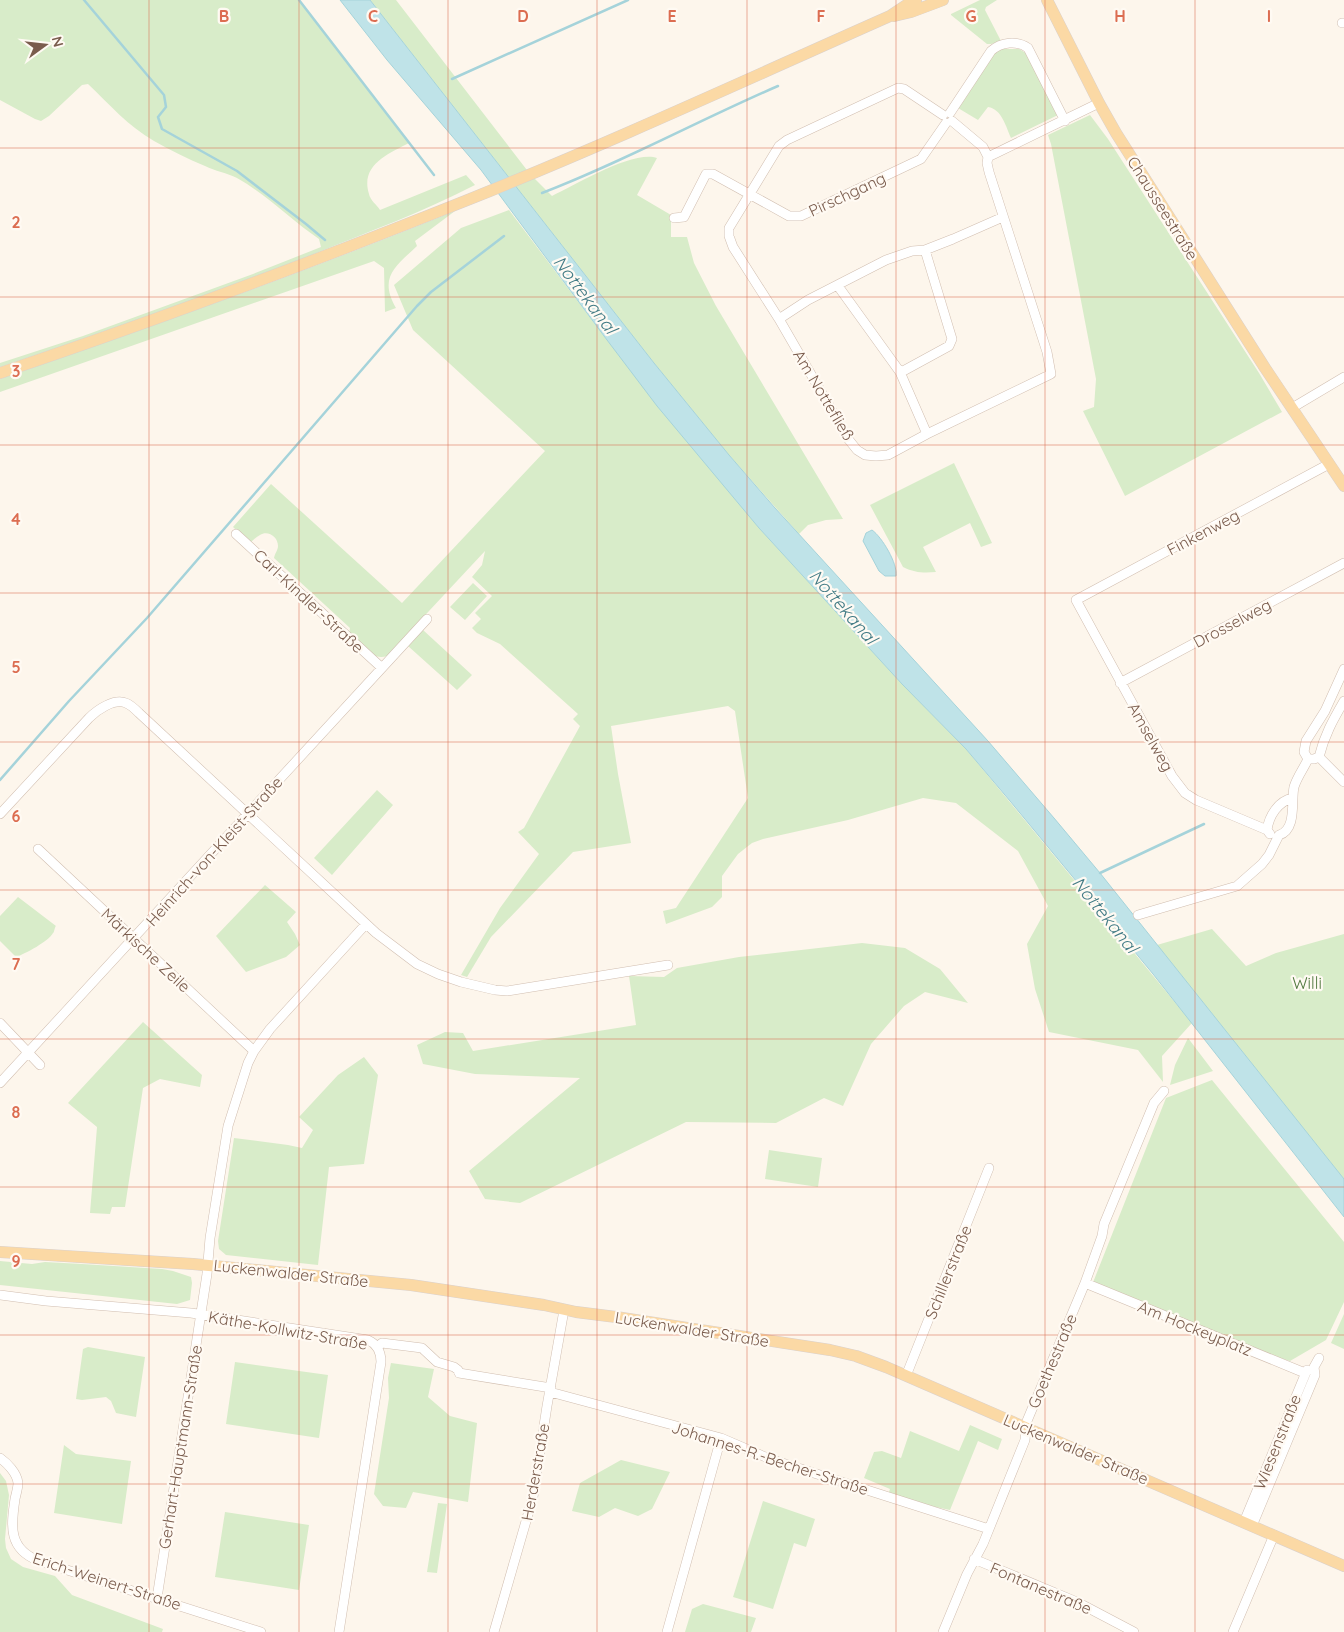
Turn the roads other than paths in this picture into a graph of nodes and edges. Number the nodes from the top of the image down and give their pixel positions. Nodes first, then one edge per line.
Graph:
1 (916, 0) edge
2 (943, 0) edge
3 (1047, 0) edge
4 (890, 16) junction
5 (1099, 103) junction
6 (948, 118) junction
7 (1065, 120) junction
8 (988, 157) junction
9 (749, 193) junction
10 (1003, 216) junction
11 (674, 218) dead end
12 (925, 250) junction
13 (838, 286) junction
14 (779, 319) junction
15 (900, 372) junction
16 (0, 373) edge
17 (1344, 377) edge
18 (1292, 408) junction
19 (928, 434) junction
20 (1329, 464) junction
21 (1344, 486) edge
22 (236, 534) dead end
23 (1344, 563) edge
24 (1076, 600) joint
25 (427, 619) dead end
26 (382, 668) junction
27 (1344, 669) edge
28 (1120, 683) junction
29 (1344, 701) edge
30 (1319, 757) junction
31 (1308, 758) junction
32 (1344, 782) edge
33 (1293, 798) junction
34 (0, 814) edge
35 (248, 814) junction
36 (1267, 830) junction
37 (1278, 836) junction
38 (38, 849) dead end
39 (1138, 915) dead end
40 (366, 924) junction
41 (134, 938) junction
42 (668, 965) dead end
43 (0, 1023) edge
44 (254, 1050) junction
45 (29, 1051) junction
46 (40, 1065) dead end
47 (0, 1083) edge
48 (1164, 1091) dead end
49 (989, 1168) dead end
50 (0, 1252) edge
51 (208, 1265) junction
52 (1085, 1283) junction
53 (0, 1295) edge
54 (564, 1310) junction
55 (201, 1315) junction
56 (377, 1347) junction
57 (1318, 1358) dead end
58 (1314, 1367) junction
59 (1305, 1373) junction
60 (906, 1376) junction
61 (550, 1390) junction
62 (1026, 1428) junction
63 (720, 1438) junction
64 (0, 1458) edge
65 (1248, 1524) junction
66 (989, 1529) junction
67 (1274, 1535) junction
68 (974, 1559) junction
69 (1344, 1566) edge
70 (157, 1598) junction
71 (261, 1632) edge
72 (339, 1632) edge
73 (494, 1632) edge
74 (667, 1632) edge
75 (943, 1632) edge
76 (1134, 1632) edge
77 (1233, 1632) edge

1 - 4 main road
2 - 4 main road
3 - 5 main road, Chausseestraße
4 - 16 main road
5 - 7 street
5 - 18 main road, Chausseestraße
6 - 7 street, Pirschgang
6 - 8 street, Am Nottefließ
6 - 9 street, Pirschgang
6 - 9 street, Am Nottefließ
7 - 8 street
8 - 10 street, Am Nottefließ
9 - 11 street, Pirschgang
9 - 14 street, Am Nottefließ
10 - 12 street
10 - 19 street, Am Nottefließ
12 - 13 street
12 - 15 street
13 - 14 street
13 - 15 street
14 - 19 street, Am Nottefließ
15 - 19 street
17 - 18 street
18 - 20 main road, Chausseestraße
20 - 21 main road, Chausseestraße
20 - 24 street, Finkenweg
22 - 26 street, Carl-Kindler-Straße
23 - 28 street, Drosselweg
24 - 28 street, Amselweg
25 - 26 street, Heinrich-von-Kleist-Straße
26 - 35 street, Heinrich-von-Kleist-Straße
27 - 31 street
28 - 36 street, Amselweg
29 - 30 street
30 - 31 street
30 - 32 street
31 - 33 street
33 - 36 street
33 - 37 street
34 - 35 street
35 - 40 street
35 - 41 street, Heinrich-von-Kleist-Straße
36 - 37 street, Amselweg
37 - 39 street
38 - 41 street, Märkische Zeile
40 - 42 street
40 - 44 street, Gerhart-Hauptmann-Straße
41 - 44 street, Märkische Zeile
41 - 45 street, Heinrich-von-Kleist-Straße
43 - 45 street
44 - 51 street, Gerhart-Hauptmann-Straße
45 - 46 street
45 - 47 street, Heinrich-von-Kleist-Straße
48 - 52 street, Goethestraße
49 - 60 street, Schillerstraße
50 - 51 main road, Luckenwalder Straße
51 - 54 main road, Luckenwalder Straße
51 - 55 street, Gerhart-Hauptmann-Straße
52 - 59 street, Am Hockeyplatz
52 - 62 street, Goethestraße
53 - 55 street, Käthe-Kollwitz-Straße
54 - 60 main road, Luckenwalder Straße
54 - 61 street, Herderstraße
55 - 56 street, Käthe-Kollwitz-Straße
55 - 70 street, Gerhart-Hauptmann-Straße
56 - 61 street, Johannes-R.-Becher-Straße
56 - 72 street, Käthe-Kollwitz-Straße
57 - 58 street, Wiesenstraße
58 - 59 street, Wiesenstraße
58 - 65 street, Wiesenstraße
59 - 65 street, Wiesenstraße
60 - 62 main road, Luckenwalder Straße
61 - 63 street, Johannes-R.-Becher-Straße
61 - 73 street, Herderstraße
62 - 65 main road, Luckenwalder Straße
62 - 66 street, Goethestraße
63 - 66 street, Johannes-R.-Becher-Straße
63 - 74 street
64 - 70 street, Erich-Weinert-Straße
65 - 67 main road, Luckenwalder Straße
66 - 68 street, Goethestraße
67 - 69 main road, Luckenwalder Straße
67 - 77 street
68 - 75 street, Goethestraße
68 - 76 street, Fontanestraße
70 - 71 street, Erich-Weinert-Straße

